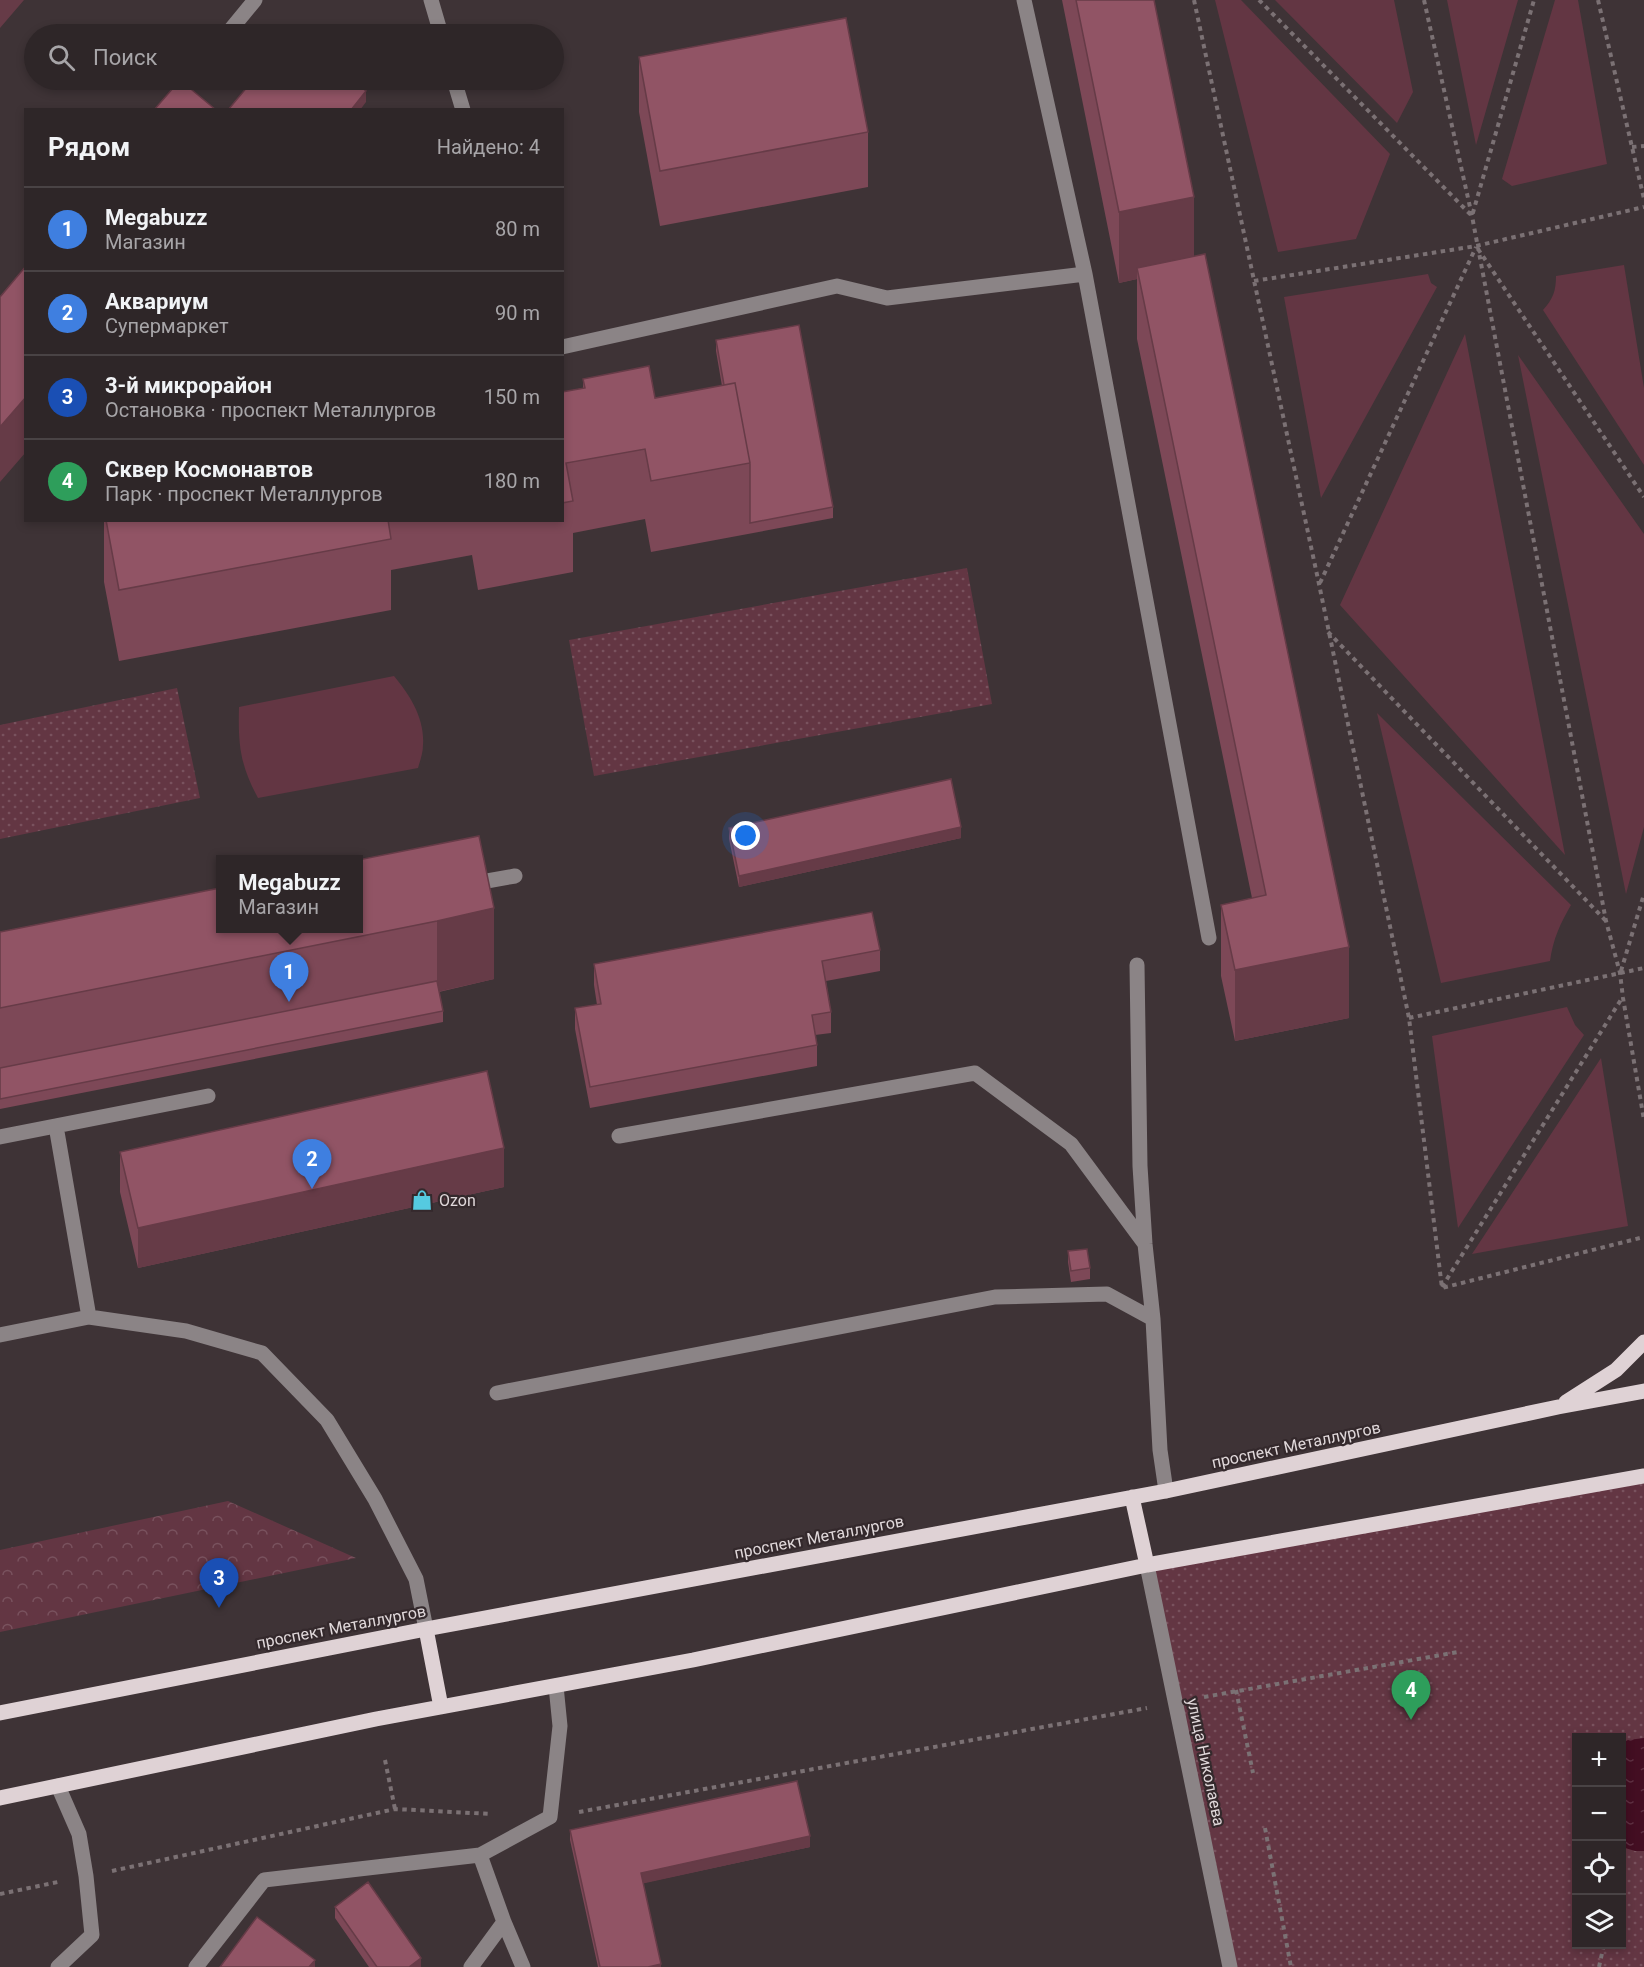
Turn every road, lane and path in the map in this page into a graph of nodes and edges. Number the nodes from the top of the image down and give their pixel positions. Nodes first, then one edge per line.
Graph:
1 (255, 0) edge
2 (431, 0) edge
3 (1024, 0) edge
4 (1194, 0) edge
5 (1259, 0) edge
6 (1424, 0) edge
7 (1534, 0) edge
8 (1598, 0) edge
9 (235, 24) edge
10 (438, 24) edge
11 (183, 90) edge
12 (457, 90) edge
13 (169, 108) edge
14 (462, 108) edge
15 (1644, 146) edge
16 (1632, 147) junction
17 (1644, 199) edge
18 (1644, 207) edge
19 (1472, 216) junction
20 (1476, 246) junction
21 (1085, 274) junction
22 (1254, 281) junction
23 (564, 346) edge
24 (1644, 497) edge
25 (1319, 584) junction
26 (1328, 631) junction
27 (515, 876) dead end
28 (459, 886) edge
29 (1644, 894) edge
30 (1606, 921) junction
31 (1209, 938) dead end
32 (1137, 965) dead end
33 (1644, 968) edge
34 (1620, 973) junction
35 (1623, 998) junction
36 (1409, 1018) junction
37 (208, 1096) dead end
38 (1644, 1120) edge
39 (56, 1126) junction
40 (619, 1136) dead end
41 (0, 1137) edge
42 (1644, 1237) edge
43 (1145, 1244) junction
44 (1442, 1288) junction
45 (89, 1317) junction
46 (1153, 1318) junction
47 (0, 1335) edge
48 (1644, 1342) edge
49 (1644, 1391) edge
50 (497, 1393) dead end
51 (1558, 1407) junction
52 (1644, 1476) edge
53 (1166, 1491) junction
54 (1132, 1497) junction
55 (1147, 1565) junction
56 (426, 1629) junction
57 (1458, 1652) dead end
58 (556, 1686) junction
59 (1236, 1690) junction
60 (1175, 1703) junction
61 (441, 1707) junction
62 (0, 1713) edge
63 (385, 1760) dead end
64 (1253, 1773) dead end
65 (58, 1786) junction
66 (0, 1798) edge
67 (395, 1809) junction
68 (502, 1815) dead end
69 (550, 1817) junction
70 (1265, 1828) dead end
71 (480, 1855) junction
72 (86, 1876) junction
73 (0, 1894) edge
74 (504, 1922) junction
75 (1603, 1949) edge
76 (58, 1967) edge
77 (196, 1967) edge
78 (471, 1967) edge
79 (523, 1967) edge
80 (1230, 1967) edge
81 (1291, 1967) edge
82 (1599, 1967) edge

1 - 9 street
2 - 10 street
3 - 21 street
4 - 22 path
5 - 19 path
6 - 19 path
7 - 19 path
8 - 16 path
11 - 13 street
12 - 14 street
15 - 16 path
16 - 17 path
18 - 20 path
19 - 20 path
20 - 22 path
20 - 24 path
20 - 25 path
20 - 30 path
21 - 23 street
21 - 31 street
22 - 25 path
25 - 26 path
26 - 30 path
26 - 36 path
27 - 28 street
29 - 34 path
30 - 34 path
32 - 43 street
33 - 34 path
34 - 35 path
34 - 36 path
35 - 38 path
35 - 44 path
36 - 44 path
37 - 39 street
39 - 41 street
39 - 45 street
40 - 43 street
42 - 44 path
43 - 46 street
45 - 47 street
45 - 56 street
46 - 50 street
46 - 53 street
48 - 51 main road
49 - 51 main road, проспект Металлургов
51 - 53 main road, проспект Металлургов
52 - 55 main road
53 - 54 main road, проспект Металлургов
54 - 55 main road
54 - 56 main road, проспект Металлургов
55 - 58 main road
55 - 60 street, улица Николаева
56 - 61 main road
56 - 62 main road, проспект Металлургов
57 - 59 path
58 - 61 main road
58 - 69 street
59 - 60 path
59 - 64 path
60 - 69 path
60 - 80 street, улица Николаева
61 - 65 main road
63 - 67 path
65 - 66 main road
65 - 72 street
67 - 68 path
67 - 72 path
69 - 71 street
70 - 81 path
71 - 74 street
71 - 77 street
72 - 73 path
72 - 76 street
74 - 78 street
74 - 79 street
75 - 82 path

